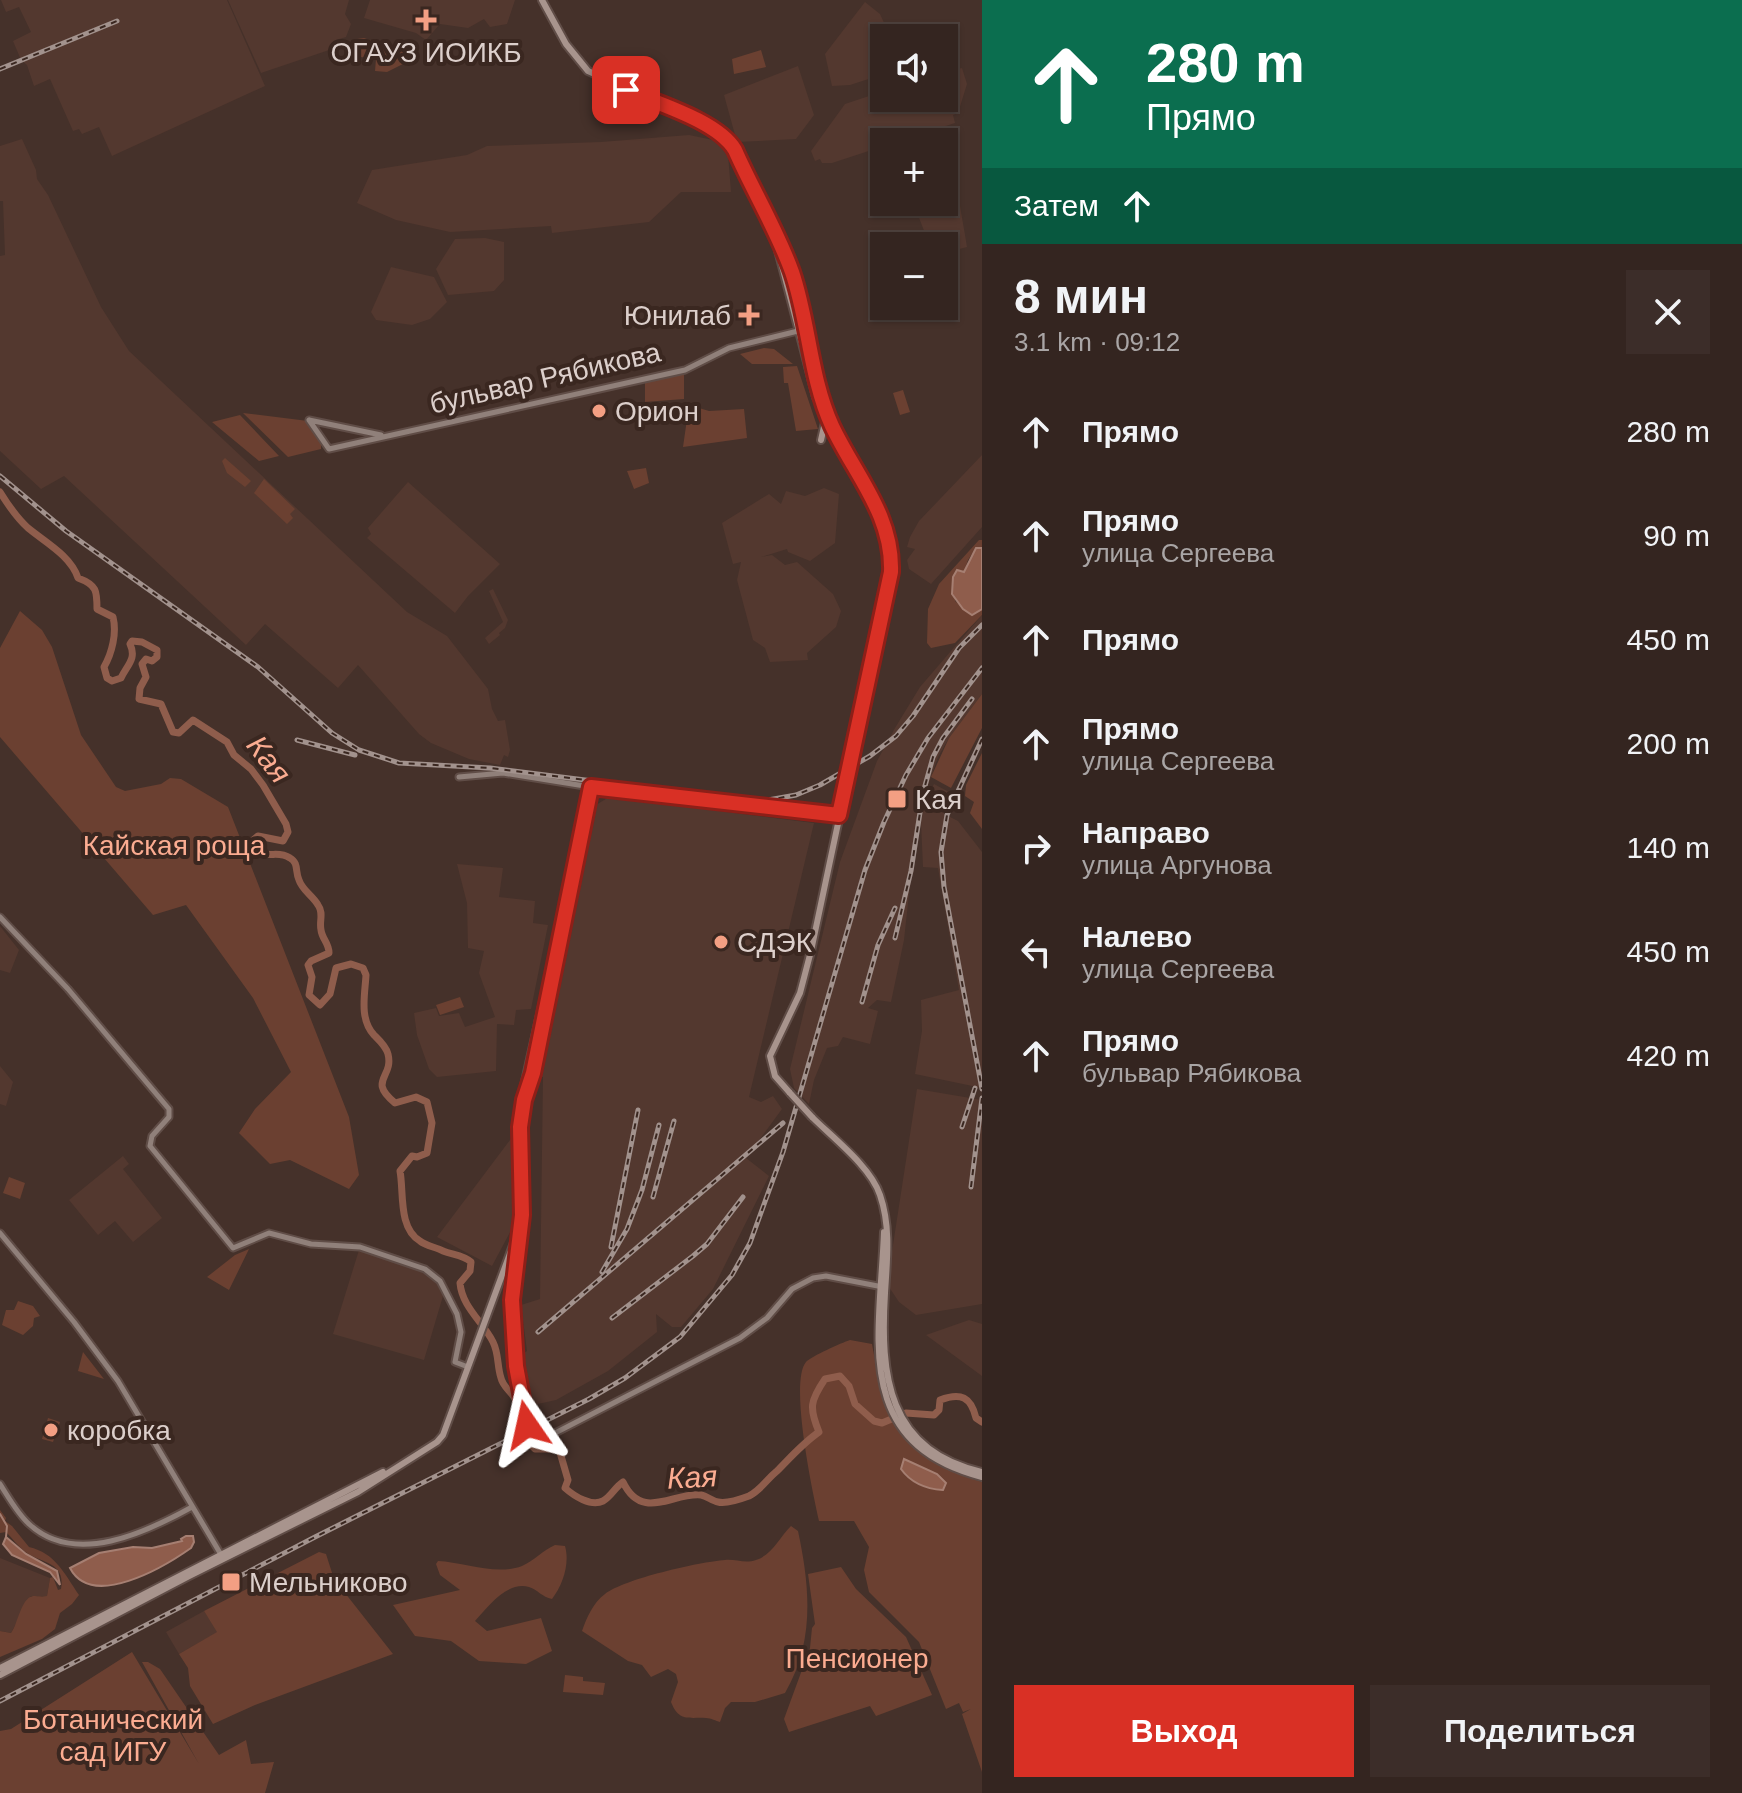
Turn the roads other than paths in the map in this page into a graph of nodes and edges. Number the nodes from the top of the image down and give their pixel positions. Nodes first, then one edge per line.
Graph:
1 (542, 0) edge
2 (803, 330) junction
3 (826, 418) junction
4 (832, 426) junction
5 (386, 436) junction
6 (821, 440) dead end
7 (459, 777) dead end
8 (591, 787) junction
9 (839, 815) junction
10 (582, 829) junction
11 (0, 917) edge
12 (524, 1099) junction
13 (522, 1221) junction
14 (0, 1233) edge
15 (505, 1268) junction
16 (517, 1272) junction
17 (883, 1287) junction
18 (468, 1367) junction
19 (982, 1475) edge
20 (0, 1484) edge
21 (358, 1488) junction
22 (192, 1507) junction
23 (289, 1519) junction
24 (292, 1527) junction
25 (222, 1556) junction
26 (0, 1668) edge
27 (0, 1675) edge

1 - 2 main road
2 - 3 main road
2 - 4 main road
2 - 5 street, бульвар Рябикова
3 - 4 main road
3 - 6 main road
4 - 9 main road, bridge
5 - 5 street, бульвар Рябикова
7 - 8 street
8 - 9 main road
8 - 10 main road
9 - 17 main road, bridge
10 - 12 main road
10 - 12 main road
11 - 18 street
12 - 13 main road
13 - 15 main road
13 - 16 street
14 - 22 street
15 - 16 street
15 - 18 main road
16 - 17 street
17 - 19 main road
18 - 21 main road
20 - 22 street
21 - 23 main road
21 - 24 main road
22 - 25 street
23 - 24 main road
23 - 25 main road
24 - 25 main road
25 - 26 main road
25 - 27 main road

